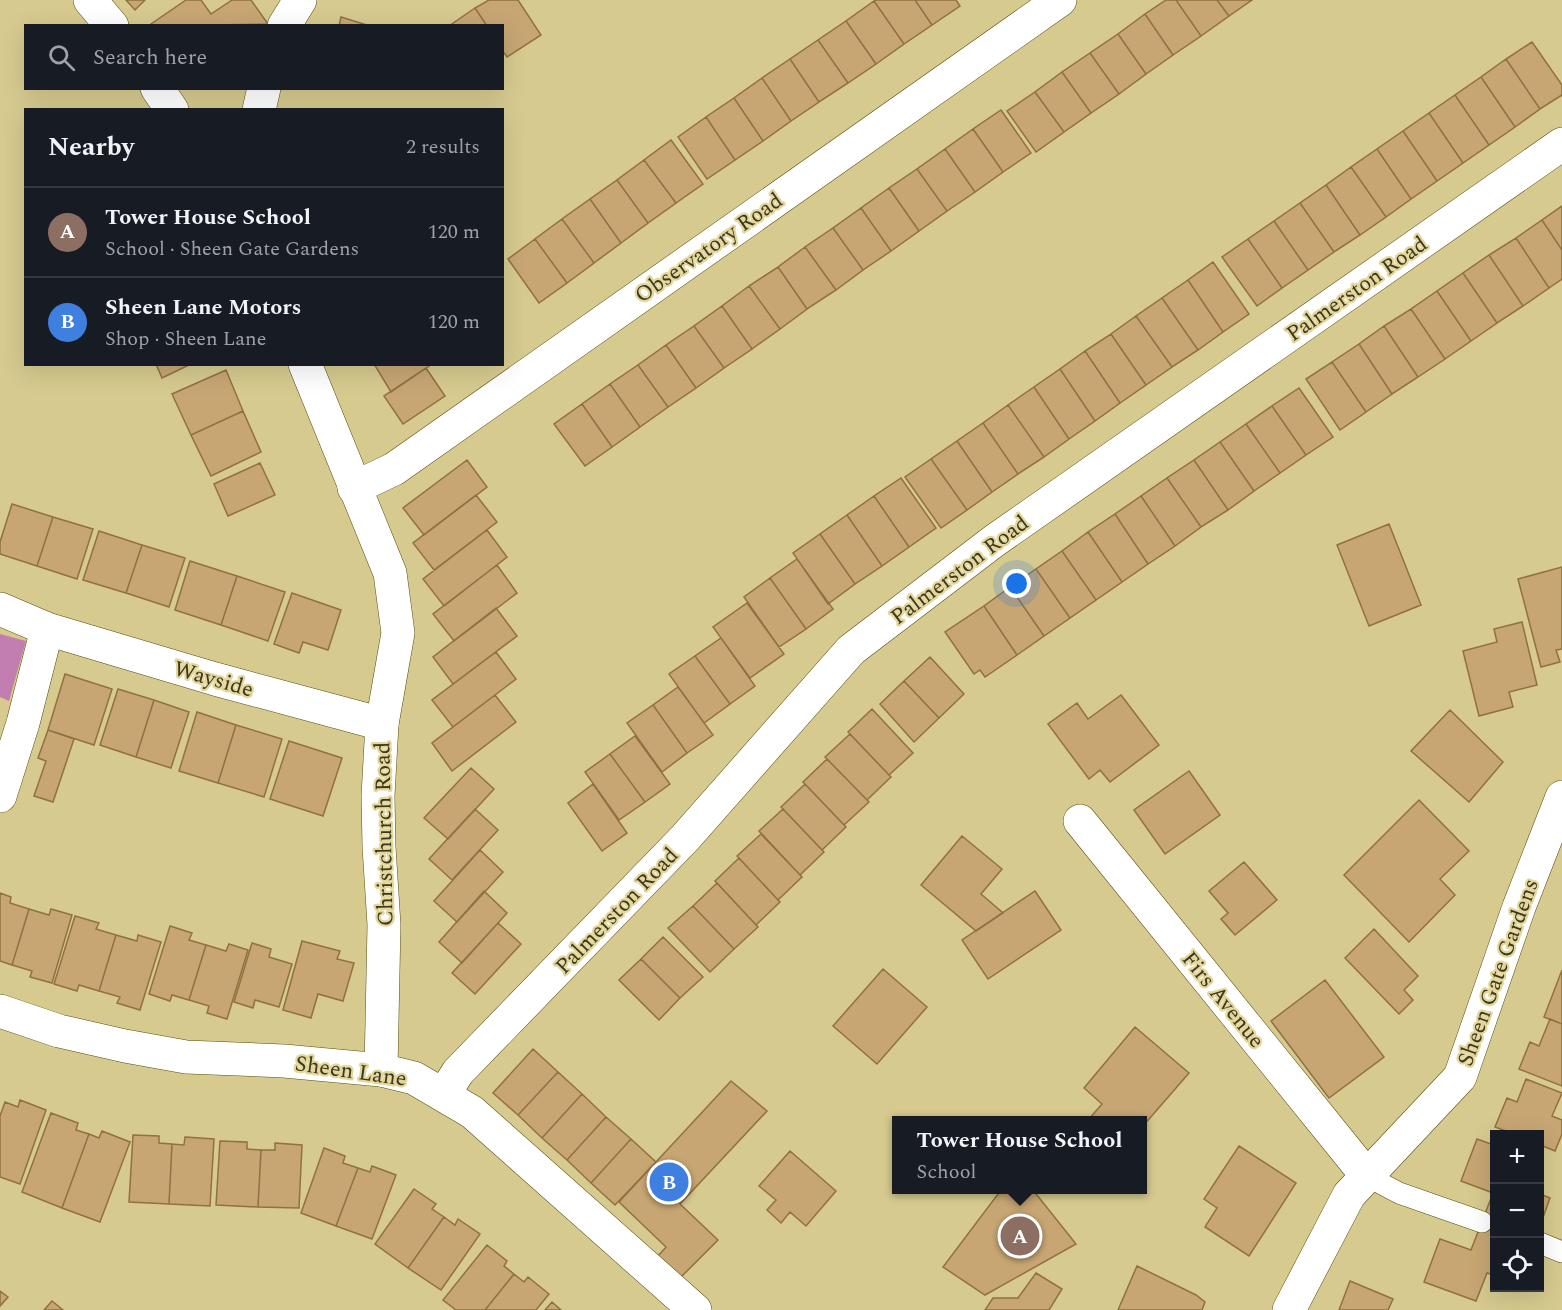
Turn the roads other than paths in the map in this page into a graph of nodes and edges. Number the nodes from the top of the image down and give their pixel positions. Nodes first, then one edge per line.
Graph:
1 (90, 0) edge
2 (300, 0) edge
3 (1060, 0) edge
4 (110, 24) edge
5 (285, 24) edge
6 (158, 90) edge
7 (264, 90) edge
8 (171, 108) edge
9 (259, 108) edge
10 (1562, 144) edge
11 (306, 366) edge
12 (354, 488) junction
13 (0, 609) edge
14 (47, 629) junction
15 (11, 717) edge
16 (382, 724) junction
17 (0, 796) edge
18 (1562, 797) edge
19 (1080, 821) dead end
20 (0, 1011) edge
21 (381, 1070) junction
22 (444, 1094) junction
23 (1367, 1176) junction
24 (1482, 1222) dead end
25 (1544, 1245) edge
26 (1562, 1251) edge
27 (695, 1310) edge
28 (1289, 1310) edge

1 - 4 street
2 - 5 street
3 - 12 street, Observatory Road
6 - 8 street
7 - 9 street
10 - 22 street, Palmerston Road
11 - 12 street, Christchurch Road
12 - 16 street, Christchurch Road
13 - 14 street, Wayside
14 - 15 street
14 - 16 street, Wayside
15 - 17 street
16 - 21 street, Christchurch Road
18 - 23 street, Sheen Gate Gardens
19 - 23 street, Firs Avenue
20 - 21 street, Sheen Lane
21 - 22 street, Sheen Lane
22 - 27 street, Sheen Lane
23 - 24 lane
23 - 28 street, Sheen Gate Gardens
25 - 26 lane

